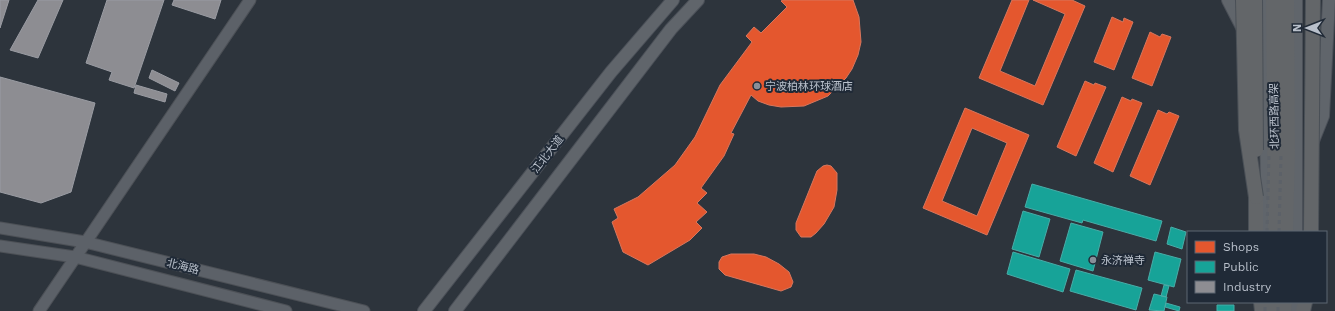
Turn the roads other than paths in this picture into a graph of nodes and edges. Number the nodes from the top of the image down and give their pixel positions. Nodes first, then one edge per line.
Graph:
1 (250, 0) edge
2 (673, 0) edge
3 (698, 0) edge
4 (1228, 0) edge
5 (1243, 0) edge
6 (1255, 0) edge
7 (1263, 0) edge
8 (1273, 0) edge
9 (1287, 0) edge
10 (1296, 0) edge
11 (1313, 0) edge
12 (1330, 0) edge
13 (1264, 70) junction
14 (1296, 169) junction
15 (1256, 197) junction
16 (0, 228) edge
17 (1256, 231) edge
18 (1268, 231) edge
19 (1275, 231) edge
20 (1286, 231) edge
21 (1296, 231) edge
22 (1311, 231) edge
23 (85, 242) junction
24 (0, 246) edge
25 (74, 257) junction
26 (39, 311) edge
27 (286, 311) edge
28 (364, 311) edge
29 (424, 311) edge
30 (455, 311) edge

1 - 23 street
2 - 29 main road, 江北大道
3 - 30 main road, 江北大道
4 - 13 main road
5 - 15 highway, bridge
6 - 15 highway, bridge
7 - 13 main road
8 - 19 highway, 北环西路高架
9 - 20 highway, 北环西路高架
10 - 14 main road
11 - 22 highway, bridge
12 - 14 main road
13 - 18 main road
14 - 21 main road
15 - 17 highway
16 - 23 street, 北海路
23 - 25 street
23 - 28 street, 北海路
24 - 25 street, 北海路
25 - 26 street
25 - 27 street, 北海路

